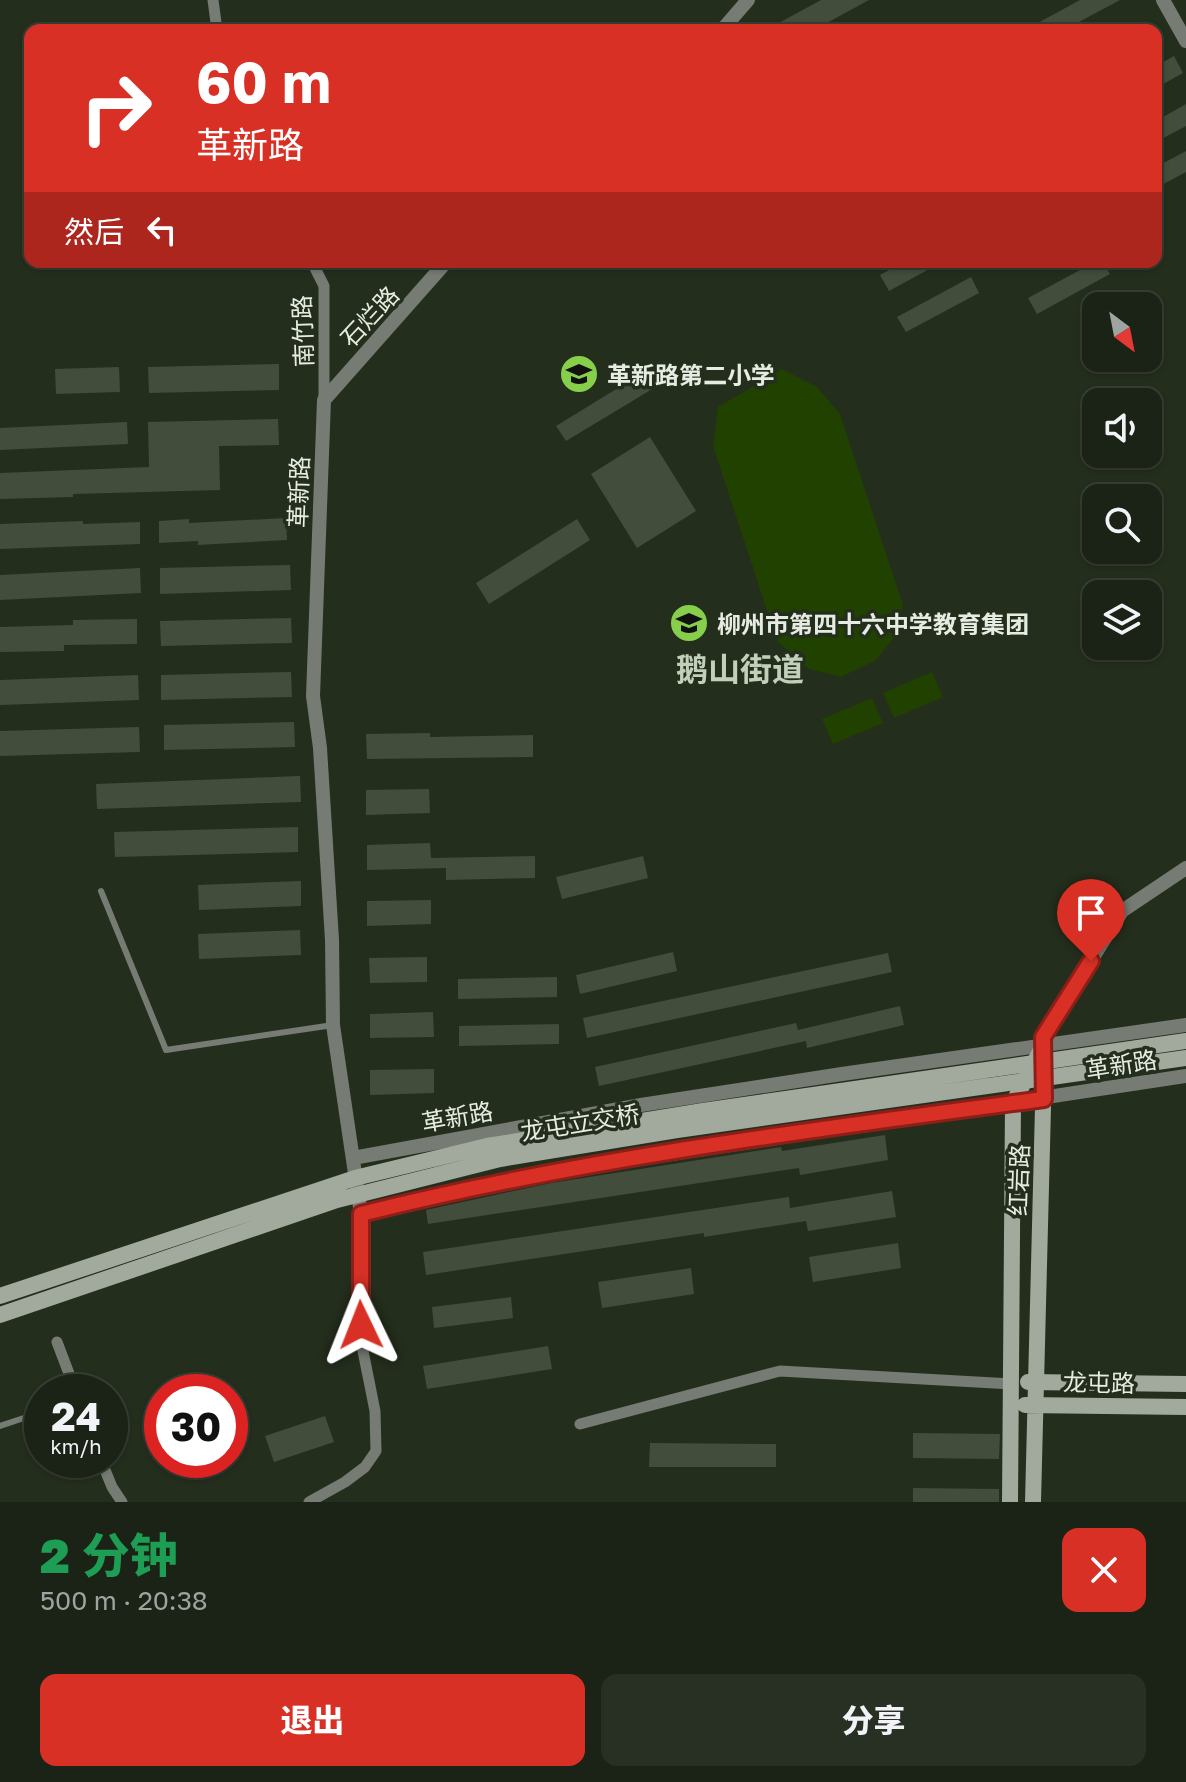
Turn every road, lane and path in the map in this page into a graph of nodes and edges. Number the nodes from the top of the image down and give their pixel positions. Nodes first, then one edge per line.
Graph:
1 (213, 0) edge
2 (748, 0) edge
3 (1163, 0) edge
4 (216, 24) edge
5 (727, 24) edge
6 (1186, 41) edge
7 (315, 268) edge
8 (441, 268) edge
9 (324, 400) junction
10 (1186, 868) edge
11 (101, 891) dead end
12 (333, 1025) junction
13 (1186, 1025) edge
14 (1186, 1041) edge
15 (1043, 1046) junction
16 (1186, 1058) edge
17 (1186, 1076) edge
18 (1044, 1099) junction
19 (1013, 1103) junction
20 (353, 1158) junction
21 (361, 1214) junction
22 (0, 1296) edge
23 (0, 1315) edge
24 (57, 1342) dead end
25 (69, 1374) edge
26 (1035, 1382) junction
27 (1012, 1384) junction
28 (1186, 1384) edge
29 (1012, 1405) junction
30 (1035, 1405) junction
31 (1186, 1407) edge
32 (24, 1418) edge
33 (580, 1424) dead end
34 (0, 1426) edge
35 (108, 1478) edge
36 (122, 1502) edge
37 (309, 1502) edge
38 (1010, 1502) edge
39 (1033, 1502) edge

1 - 4 street
2 - 5 street
3 - 6 street
7 - 9 street, 南竹路
8 - 9 street, 石烂路
9 - 12 street, 革新路
10 - 15 street, 红岩路
11 - 12 lane
12 - 20 street, 革新路
13 - 15 street, 革新路
14 - 22 main road, 龙屯立交桥, bridge
15 - 18 main road, 红岩路
15 - 19 main road
15 - 20 street, 革新路
16 - 23 main road, 龙屯立交桥, bridge
17 - 18 street, 革新路
18 - 19 street, 革新路
18 - 26 main road, 红岩路
19 - 21 street, 革新路
19 - 27 main road
20 - 21 street, 革新路
21 - 37 street
24 - 25 street
26 - 27 main road, 龙屯路
26 - 28 main road, 龙屯路
26 - 30 main road, 红岩路
27 - 29 main road
27 - 33 street
29 - 30 main road, 龙屯路
29 - 38 main road
30 - 31 main road, 龙屯路
30 - 39 main road, 红岩路
32 - 34 lane
35 - 36 street

